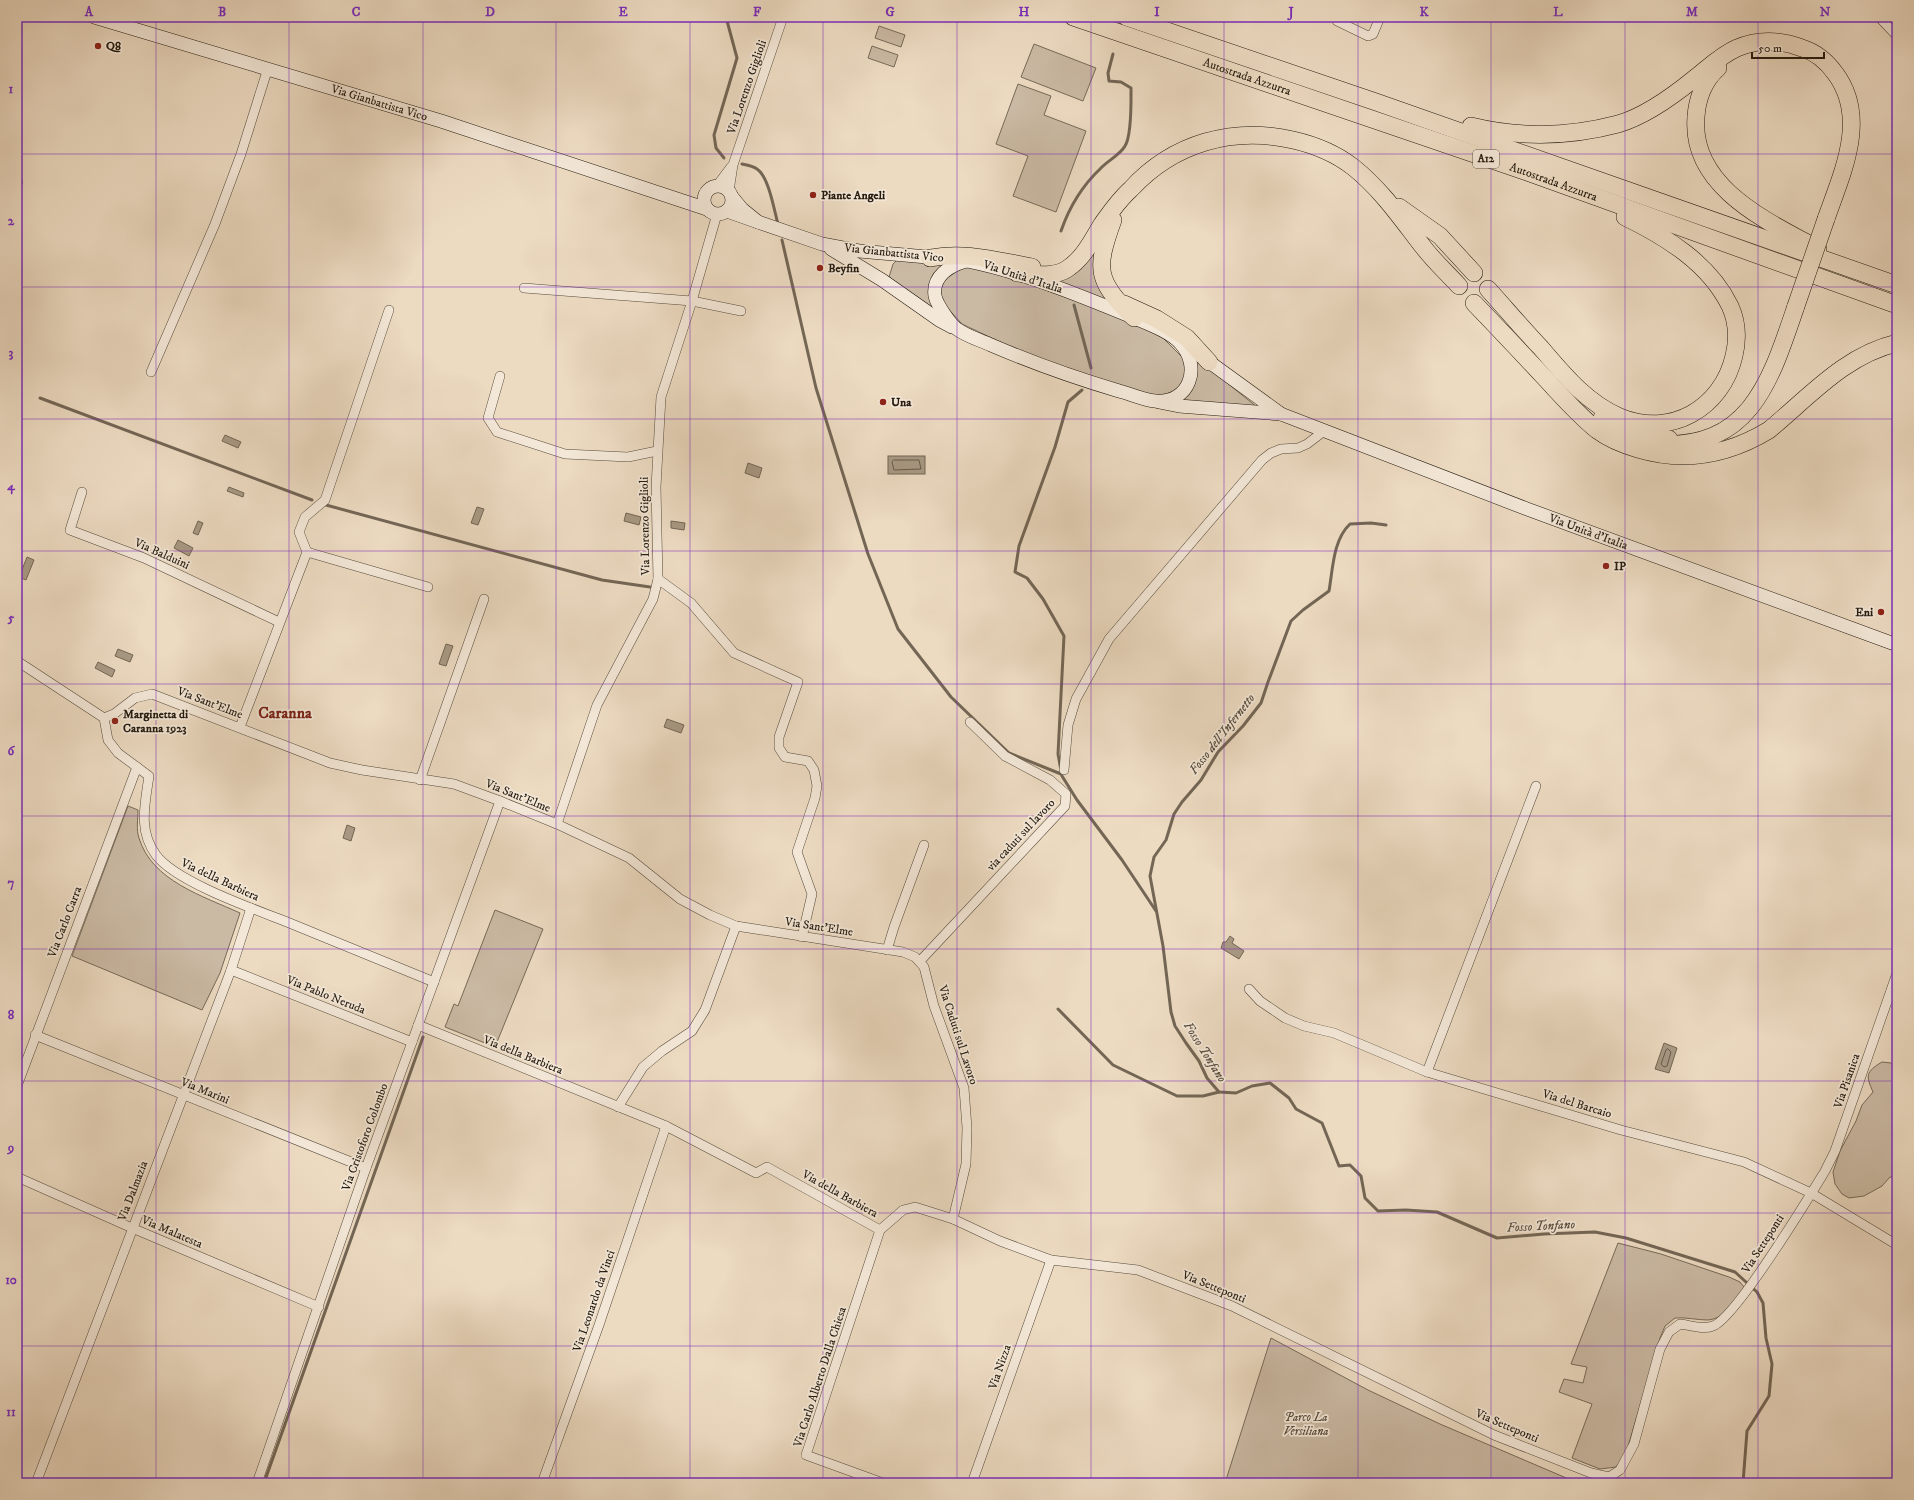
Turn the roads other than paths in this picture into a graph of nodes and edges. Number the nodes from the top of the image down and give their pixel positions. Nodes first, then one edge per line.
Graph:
1 (94, 17) edge
2 (783, 17) edge
3 (1073, 17) edge
4 (1126, 17) edge
5 (1380, 17) edge
6 (1880, 17) edge
7 (1337, 21) dead end
8 (1897, 36) edge
9 (268, 68) junction
10 (1376, 102) junction
11 (733, 165) junction
12 (1527, 172) junction
13 (710, 191) junction
14 (663, 194) junction
15 (730, 194) junction
16 (1386, 198) junction
17 (1119, 204) junction
18 (717, 212) junction
19 (1824, 219) junction
20 (758, 222) junction
21 (822, 244) junction
22 (930, 258) junction
23 (967, 261) junction
24 (1017, 273) junction
25 (1474, 273) dead end
26 (1864, 274) junction
27 (1897, 285) edge
28 (1459, 286) dead end
29 (524, 288) dead end
30 (1488, 289) dead end
31 (692, 301) junction
32 (1117, 301) junction
33 (1474, 303) dead end
34 (1897, 306) edge
35 (389, 310) dead end
36 (741, 311) dead end
37 (1134, 318) junction
38 (956, 329) junction
39 (1180, 343) junction
40 (1897, 343) edge
41 (1208, 362) junction
42 (151, 372) dead end
43 (500, 376) dead end
44 (1574, 397) junction
45 (1156, 401) junction
46 (1281, 414) junction
47 (1324, 431) junction
48 (657, 451) junction
49 (82, 492) dead end
50 (307, 552) junction
51 (658, 579) junction
52 (428, 587) dead end
53 (484, 599) dead end
54 (279, 622) junction
55 (1897, 645) edge
56 (17, 661) edge
57 (104, 718) junction
58 (970, 722) dead end
59 (240, 727) junction
60 (137, 767) junction
61 (1064, 770) dead end
62 (420, 780) junction
63 (1536, 786) dead end
64 (500, 801) junction
65 (557, 824) junction
66 (924, 845) dead end
67 (252, 908) junction
68 (736, 926) junction
69 (802, 937) junction
70 (887, 950) junction
71 (918, 959) junction
72 (231, 970) junction
73 (1897, 973) edge
74 (434, 982) junction
75 (1249, 989) dead end
76 (418, 1025) junction
77 (35, 1035) junction
78 (412, 1042) junction
79 (1427, 1072) junction
80 (17, 1086) edge
81 (183, 1095) junction
82 (618, 1107) junction
83 (666, 1126) junction
84 (366, 1168) junction
85 (17, 1176) edge
86 (1811, 1193) junction
87 (953, 1219) junction
88 (132, 1228) junction
89 (880, 1230) junction
90 (1897, 1245) edge
91 (1051, 1260) junction
92 (318, 1308) junction
93 (36, 1483) edge
94 (257, 1483) edge
95 (542, 1483) edge
96 (883, 1483) edge
97 (972, 1483) edge

1 - 9 main road, Via Gianbattista Vico
2 - 11 street, Via Lorenzo Giglioli
3 - 12 highway, Autostrada Azzurra / A12
4 - 10 highway, Autostrada Azzurra / A12
5 - 7 street
6 - 8 street
9 - 14 main road, Via Gianbattista Vico
9 - 42 street
10 - 19 highway
10 - 26 highway, Autostrada Azzurra / A12
11 - 13 street, Via Lorenzo Giglioli
11 - 15 street, Via Lorenzo Giglioli
12 - 34 highway, Autostrada Azzurra / A12
12 - 44 highway
13 - 14 main road
13 - 15 main road
13 - 18 main road
14 - 18 main road, Via Gianbattista Vico
15 - 18 main road
15 - 20 main road
16 - 17 highway
16 - 25 highway
16 - 28 highway
17 - 22 highway
17 - 24 highway
17 - 32 highway
18 - 20 main road, Via Gianbattista Vico
18 - 31 street, Via Lorenzo Giglioli
19 - 26 highway
19 - 44 highway, bridge
20 - 21 main road, Via Gianbattista Vico
21 - 22 main road, Via Gianbattista Vico
21 - 38 main road, Via Gianbattista Vico
22 - 23 main road, Via Gianbattista Vico
23 - 24 main road, Via Unità d'Italia
23 - 38 main road, Via Unità d'Italia
24 - 37 main road, Via Unità d'Italia
26 - 27 highway, Autostrada Azzurra / A12
29 - 31 street
30 - 44 highway
31 - 36 street
31 - 48 street, Via Lorenzo Giglioli
32 - 37 highway
32 - 41 highway
33 - 44 highway
35 - 50 street
37 - 39 main road, Via Unità d'Italia
38 - 45 main road, Via Unità d'Italia
39 - 41 main road, Via Unità d'Italia
39 - 45 main road, Via Unità d'Italia
40 - 44 highway
41 - 46 main road, Via Unità d'Italia
43 - 48 street
45 - 46 main road, Via Unità d'Italia
46 - 47 main road, Via Unità d'Italia
47 - 55 main road, Via Unità d'Italia
47 - 61 street
48 - 51 street, Via Lorenzo Giglioli
49 - 54 street, Via Balduini
50 - 52 street
50 - 54 street
51 - 65 street, Via Lorenzo Giglioli
51 - 69 street
53 - 62 street
54 - 59 street
56 - 57 street
57 - 59 street, Via Sant'Elme
57 - 60 street, Via della Barbiera
58 - 71 street, via caduti sul lavoro
59 - 62 street, Via Sant'Elme
60 - 67 street, Via della Barbiera
60 - 77 street, Via Carlo Carra
62 - 64 street, Via Sant'Elme
63 - 79 street
64 - 65 street, Via Sant'Elme
64 - 74 street, Via Cristoforo Colombo
65 - 68 street, Via Sant'Elme
66 - 70 street
67 - 72 street, Via Dalmazia
67 - 74 street, Via della Barbiera
68 - 69 street, Via Sant'Elme
68 - 82 street
69 - 70 street, Via Sant'Elme
70 - 71 street, Via Sant'Elme
71 - 87 street, Via Caduti sul Lavoro
72 - 78 street, Via Pablo Neruda
72 - 81 street, Via Dalmazia
73 - 86 street, Via Pisanica
74 - 76 street, Via Cristoforo Colombo
75 - 79 street, Via del Barcaio
76 - 78 street, Via Cristoforo Colombo
76 - 82 street, Via della Barbiera
77 - 80 street, Via Carlo Carra
77 - 81 street, Via Marini
78 - 84 street, Via Cristoforo Colombo
79 - 86 street, Via del Barcaio
81 - 84 street, Via Marini
81 - 88 street, Via Dalmazia
82 - 83 street, Via della Barbiera
83 - 89 street, Via della Barbiera
83 - 95 street, Via Leonardo da Vinci
84 - 92 street, Via Cristoforo Colombo
85 - 88 street, Via Malatesta
86 - 90 street, Via del Barcaio
86 - 91 street, Via Setteponti
87 - 89 street, Via della Barbiera
87 - 91 street, Via della Barbiera
88 - 92 street, Via Malatesta
88 - 93 street, Via Dalmazia
89 - 96 street, Via Carlo Alberto Dalla Chiesa
91 - 97 street, Via Nizza
92 - 94 street, Via Cristoforo Colombo

